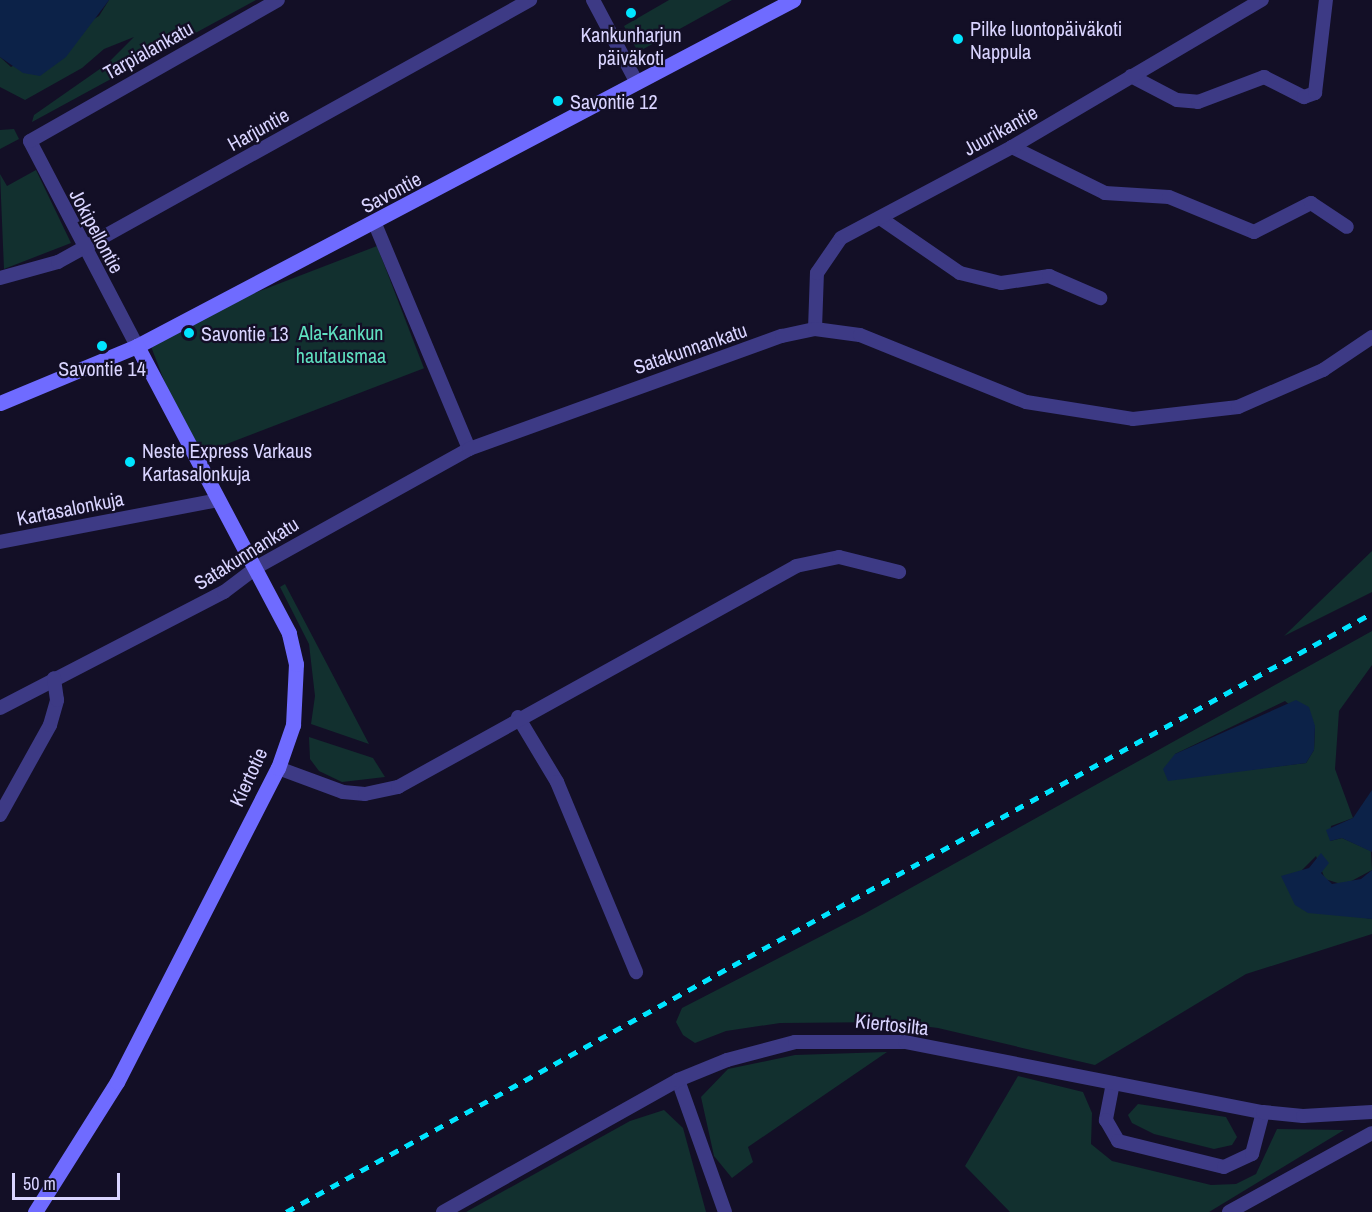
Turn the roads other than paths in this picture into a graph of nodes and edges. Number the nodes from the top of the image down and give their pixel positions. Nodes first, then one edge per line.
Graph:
1 (278, 0) edge
2 (530, 0) edge
3 (593, 0) edge
4 (793, 0) edge
5 (1262, 0) edge
6 (1326, 0) edge
7 (1131, 76) junction
8 (637, 83) junction
9 (36, 134) joint
10 (1012, 147) junction
11 (880, 218) junction
12 (375, 224) junction
13 (1347, 227) dead end
14 (84, 248) junction
15 (0, 278) edge
16 (1100, 298) dead end
17 (815, 329) junction
18 (1372, 337) edge
19 (137, 346) junction
20 (0, 403) edge
21 (469, 449) junction
22 (218, 500) junction
23 (0, 542) edge
24 (257, 567) junction
25 (899, 572) dead end
26 (54, 678) junction
27 (0, 708) edge
28 (518, 717) junction
29 (278, 768) junction
30 (0, 815) edge
31 (636, 972) dead end
32 (678, 1080) junction
33 (1113, 1083) junction
34 (1263, 1112) junction
35 (1372, 1112) edge
36 (1372, 1133) edge
37 (35, 1212) edge
38 (443, 1212) edge
39 (725, 1212) edge
40 (1229, 1212) edge

1 - 9 street, Tarpialankatu
2 - 14 street, Harjuntie
3 - 8 street
4 - 8 street, Savontie
5 - 7 street, Juurikantie
6 - 7 street
7 - 10 street, Juurikantie
8 - 12 street, Savontie
9 - 14 street, Jokipellontie
10 - 11 street, Juurikantie
10 - 13 street
11 - 16 street
11 - 17 street, Juurikantie
12 - 19 street, Savontie
12 - 21 street
14 - 15 street, Harjuntie
14 - 19 street, Jokipellontie
17 - 18 street, Satakunnankatu
17 - 21 street, Satakunnankatu
19 - 20 street, Savontie
19 - 22 street, Kiertotie
21 - 24 street, Satakunnankatu
22 - 23 street, Kartasalonkuja
22 - 24 street, Kiertotie
24 - 26 street, Satakunnankatu
24 - 29 street, Kiertotie
25 - 28 street
26 - 27 street, Satakunnankatu
26 - 30 street
28 - 29 street
28 - 31 street
29 - 37 street, Kiertotie
32 - 33 street, Kiertosilta
32 - 38 street, Kiertosilta
32 - 39 street
33 - 34 street, Kiertosilta
33 - 34 street
34 - 35 street, Kiertosilta
36 - 40 street

